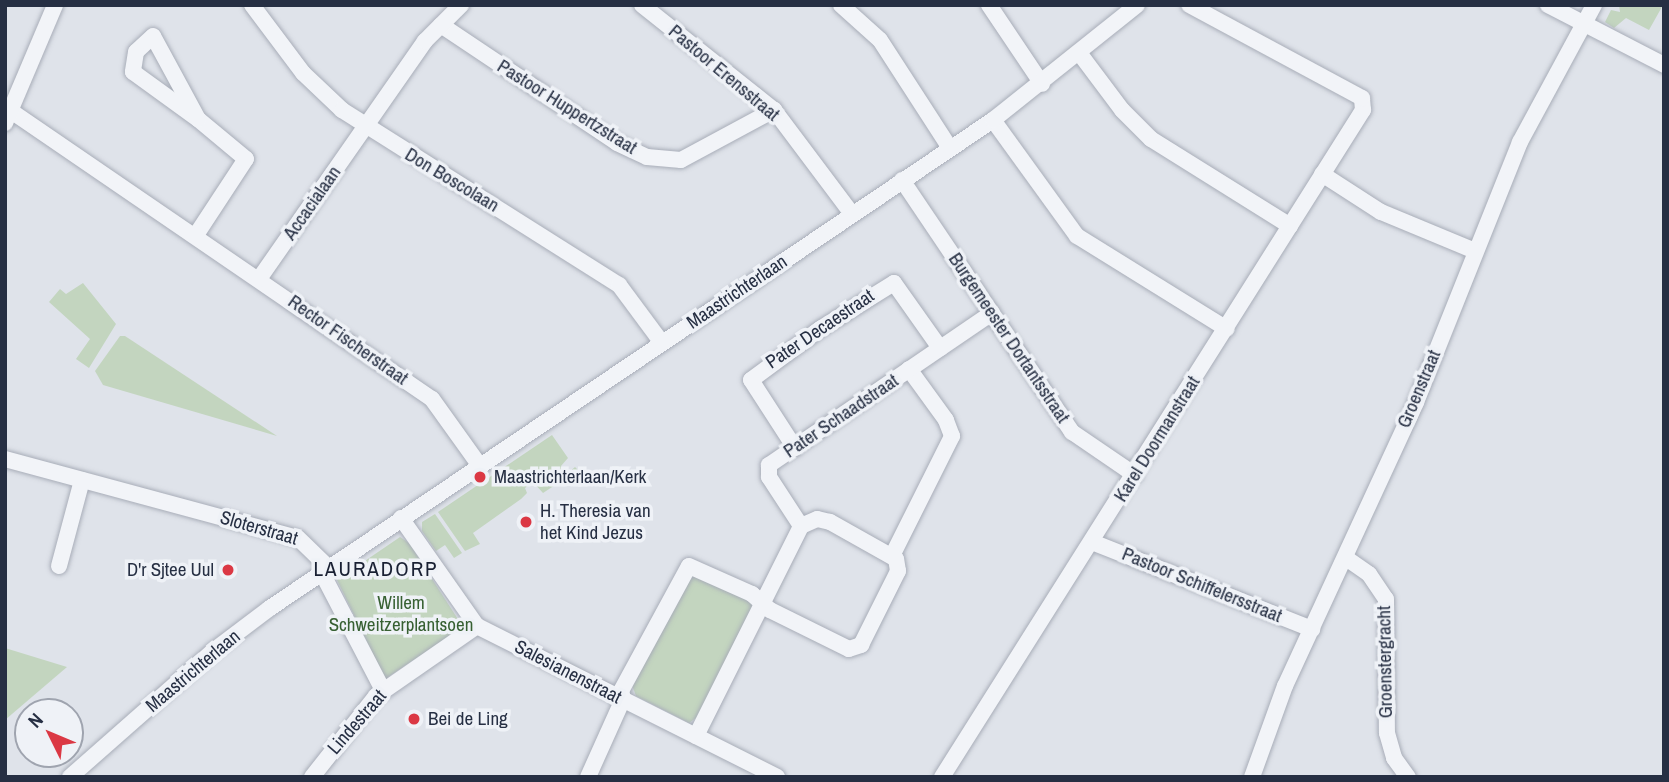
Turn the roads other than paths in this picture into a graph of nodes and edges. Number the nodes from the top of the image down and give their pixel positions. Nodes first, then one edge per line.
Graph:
1 (55, 5) edge
2 (252, 5) edge
3 (461, 5) edge
4 (642, 5) edge
5 (841, 5) edge
6 (989, 5) edge
7 (1137, 5) edge
8 (1189, 5) edge
9 (1549, 5) edge
10 (1594, 5) edge
11 (1581, 23) junction
12 (441, 25) junction
13 (1080, 54) junction
14 (1664, 65) edge
15 (1042, 84) junction
16 (774, 110) junction
17 (8, 117) edge
18 (198, 119) junction
19 (993, 120) junction
20 (366, 128) junction
21 (950, 148) junction
22 (1322, 174) junction
23 (902, 180) junction
24 (852, 214) junction
25 (1290, 226) junction
26 (195, 235) junction
27 (1475, 251) junction
28 (259, 279) junction
29 (992, 313) junction
30 (1227, 330) junction
31 (662, 343) junction
32 (940, 348) junction
33 (909, 369) junction
34 (795, 448) junction
35 (5, 459) edge
36 (480, 466) junction
37 (1135, 475) junction
38 (82, 480) junction
39 (401, 518) junction
40 (802, 526) junction
41 (1092, 541) junction
42 (892, 554) junction
43 (1346, 558) junction
44 (59, 566) dead end
45 (326, 570) junction
46 (763, 603) junction
47 (477, 626) junction
48 (1312, 629) junction
49 (383, 690) junction
50 (623, 699) junction
51 (696, 736) junction
52 (70, 777) edge
53 (312, 777) edge
54 (588, 777) edge
55 (777, 777) edge
56 (942, 777) edge
57 (1252, 777) edge
58 (1408, 777) edge

1 - 17 street
2 - 20 street, Don Boscolaan
3 - 12 street, Accacialaan
4 - 16 street, Pastoor Erensstraat
5 - 21 street
6 - 15 street
7 - 13 street, Maastrichterlaan
8 - 22 street, Karel Doormanstraat
9 - 11 street
10 - 11 street, Groenstraat
11 - 14 street
11 - 27 street, Groenstraat
12 - 16 street, Pastoor Huppertzstraat
12 - 20 street, Accacialaan
13 - 15 street, Maastrichterlaan
13 - 25 street
15 - 19 street, Maastrichterlaan
16 - 24 street, Pastoor Erensstraat
17 - 26 street, Rector Fischerstraat
18 - 18 street
18 - 26 street
19 - 21 street, Maastrichterlaan
19 - 30 street
20 - 28 street, Accacialaan
20 - 31 street, Don Boscolaan
21 - 23 street, Maastrichterlaan
22 - 25 street, Karel Doormanstraat
22 - 27 street
23 - 24 street, Maastrichterlaan
23 - 29 street, Burgemeester Dortantsstraat
24 - 31 street, Maastrichterlaan
25 - 30 street, Karel Doormanstraat
26 - 28 street, Rector Fischerstraat
27 - 43 street, Groenstraat
28 - 36 street, Rector Fischerstraat
29 - 32 street, Pater Schaadstraat
29 - 37 street, Burgemeester Dortantsstraat
30 - 37 street, Karel Doormanstraat
31 - 36 street, Maastrichterlaan
32 - 33 street, Pater Schaadstraat
32 - 34 street, Pater Decaestraat
33 - 34 street, Pater Schaadstraat
33 - 42 street
34 - 40 street, Pater Schaadstraat
35 - 38 street, Sloterstraat
36 - 39 street, Maastrichterlaan
37 - 41 street, Karel Doormanstraat
38 - 44 street
38 - 45 street, Sloterstraat
39 - 45 street, Maastrichterlaan
39 - 47 street, Salesianenstraat
40 - 42 street
40 - 46 street
41 - 48 street, Pastoor Schiffelersstraat
41 - 56 street, Karel Doormanstraat
42 - 46 street
43 - 48 street, Groenstraat
43 - 58 street, Groenstergracht
45 - 49 street, Sloterstraat
45 - 52 street, Maastrichterlaan
46 - 50 street
46 - 51 street
47 - 49 street, Lindestraat
47 - 50 street, Salesianenstraat
48 - 57 street, Groenstraat
49 - 53 street, Lindestraat
50 - 51 street, Salesianenstraat
50 - 54 street
51 - 55 street, Salesianenstraat

